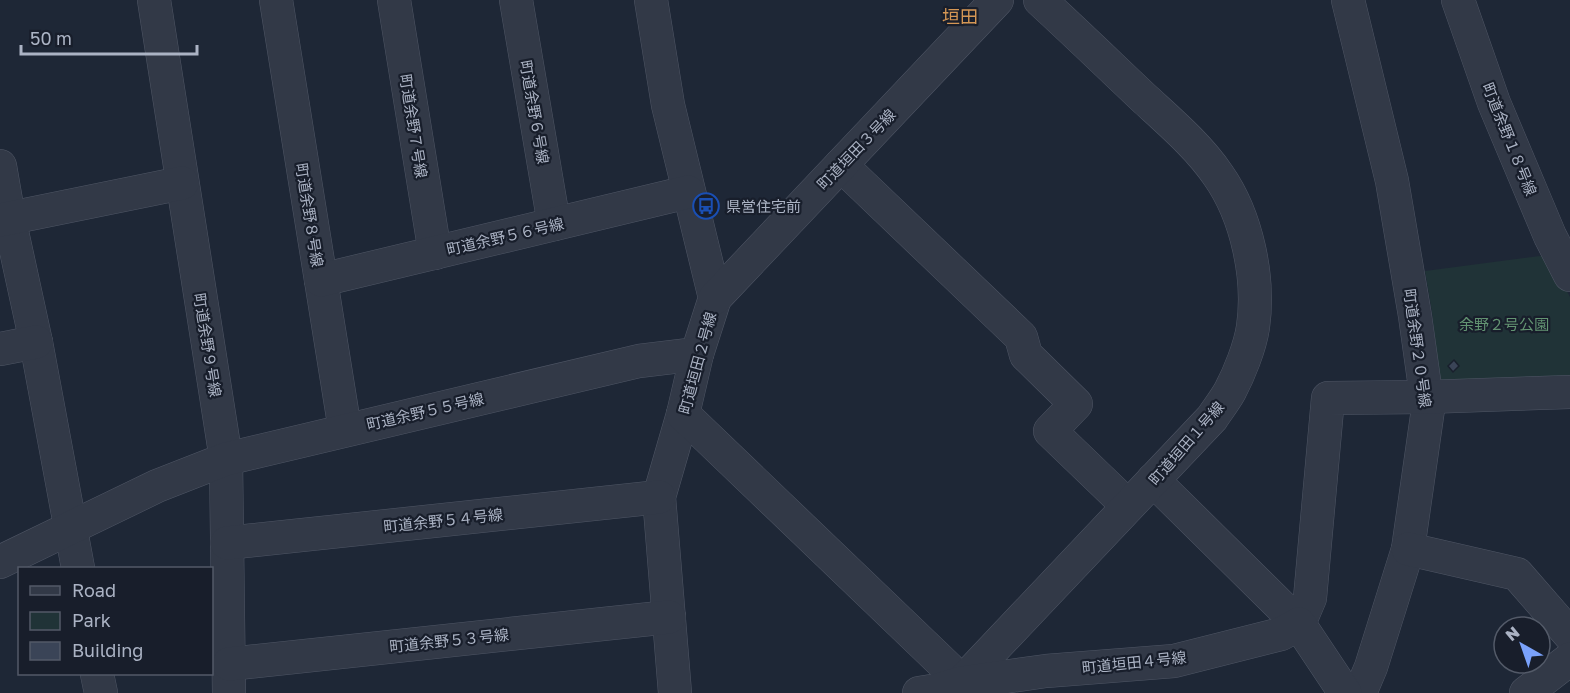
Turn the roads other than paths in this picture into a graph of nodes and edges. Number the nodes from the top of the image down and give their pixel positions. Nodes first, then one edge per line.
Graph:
1 (154, 0) edge
2 (276, 0) edge
3 (394, 0) edge
4 (516, 0) edge
5 (651, 0) edge
6 (998, 0) edge
7 (1040, 0) edge
8 (1348, 0) edge
9 (1458, 0) edge
10 (841, 165) junction
11 (0, 166) edge
12 (182, 183) junction
13 (688, 192) junction
14 (4, 219) edge
15 (554, 224) junction
16 (435, 252) junction
17 (1570, 275) edge
18 (321, 280) junction
19 (715, 297) junction
20 (36, 342) junction
21 (0, 349) edge
22 (697, 354) junction
23 (1570, 392) edge
24 (1426, 398) junction
25 (683, 414) junction
26 (345, 430) junction
27 (226, 459) junction
28 (1153, 480) junction
29 (659, 497) junction
30 (1128, 506) junction
31 (70, 528) junction
32 (227, 543) junction
33 (1408, 549) junction
34 (0, 562) edge
35 (78, 567) edge
36 (669, 617) junction
37 (1299, 624) junction
38 (1570, 635) edge
39 (1570, 659) edge
40 (97, 675) edge
41 (229, 678) edge
42 (962, 688) edge
43 (100, 693) edge
44 (675, 693) edge
45 (919, 693) edge
46 (1345, 693) edge
47 (1360, 693) edge
48 (1526, 693) edge

1 - 12 street, 町道余野９号線
2 - 18 street, 町道余野８号線
3 - 16 street, 町道余野７号線
4 - 15 street, 町道余野６号線
5 - 13 street, 町道垣田２号線
6 - 10 street, 町道垣田３号線
7 - 28 street, 町道垣田１号線
8 - 24 street, 町道余野２０号線
9 - 17 street, 町道余野１８号線
10 - 19 street, 町道垣田３号線
10 - 30 street
11 - 14 street
12 - 14 street
12 - 27 street, 町道余野９号線
13 - 15 street, 町道余野５６号線
13 - 19 street, 町道垣田２号線
14 - 20 street
15 - 16 street, 町道余野５６号線
16 - 18 street, 町道余野５６号線
18 - 26 street, 町道余野８号線
19 - 22 street, 町道垣田２号線
20 - 21 street
20 - 31 street
22 - 25 street, 町道垣田２号線
22 - 26 street, 町道余野５５号線
23 - 24 street
24 - 33 street, 町道余野２０号線
24 - 37 street
25 - 29 street, 町道垣田２号線
25 - 42 street
26 - 27 street, 町道余野５５号線
27 - 31 street, 町道余野５５号線
27 - 32 street, 町道余野９号線
28 - 30 street, 町道垣田１号線
28 - 37 street
29 - 32 street, 町道余野５４号線
29 - 36 street, 町道垣田２号線
30 - 42 street, 町道垣田１号線
31 - 34 street, 町道余野５５号線
31 - 35 street
32 - 41 street, 町道余野９号線
33 - 38 street
33 - 47 street, 町道余野２０号線
36 - 41 street, 町道余野５３号線
36 - 44 street, 町道垣田２号線
37 - 42 street, 町道垣田４号線
37 - 46 street
39 - 48 street
40 - 43 street
42 - 45 street, 町道垣田４号線

